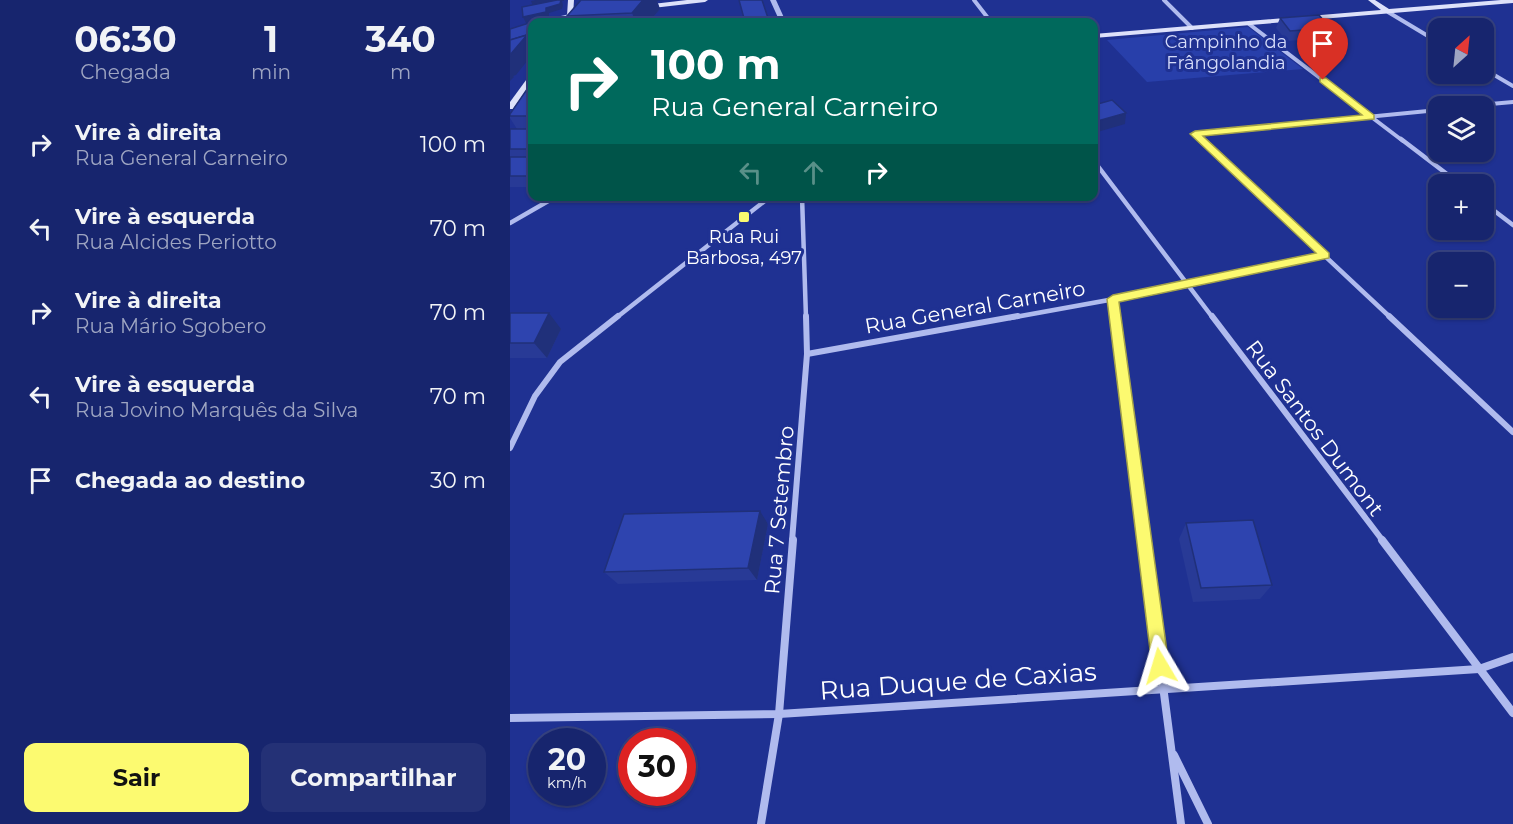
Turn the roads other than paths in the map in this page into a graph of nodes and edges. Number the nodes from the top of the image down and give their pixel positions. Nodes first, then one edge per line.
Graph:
1 (571, 0) edge
2 (705, 0) edge
3 (773, 0) edge
4 (974, 0) edge
5 (1164, 0) edge
6 (1371, 0) edge
7 (1513, 1) edge
8 (637, 8) edge
9 (1388, 12) junction
10 (581, 15) edge
11 (568, 18) edge
12 (571, 18) edge
13 (781, 18) edge
14 (988, 18) edge
15 (1249, 24) junction
16 (1192, 28) junction
17 (1098, 36) edge
18 (1428, 36) edge
19 (1494, 75) edge
20 (528, 86) edge
21 (1513, 86) edge
22 (1513, 102) edge
23 (1494, 104) edge
24 (510, 108) edge
25 (1428, 111) edge
26 (1371, 117) junction
27 (1098, 166) edge
28 (1447, 174) edge
29 (548, 201) edge
30 (765, 201) edge
31 (802, 201) edge
32 (1494, 211) edge
33 (510, 223) edge
34 (1513, 225) edge
35 (1325, 255) junction
36 (1186, 286) junction
37 (1113, 299) junction
38 (807, 354) junction
39 (1513, 432) edge
40 (510, 448) edge
41 (1513, 657) edge
42 (1479, 669) junction
43 (1163, 689) junction
44 (1513, 713) edge
45 (779, 714) junction
46 (510, 718) edge
47 (1171, 748) junction
48 (761, 824) edge
49 (1181, 824) edge
50 (1208, 824) edge

1 - 11 main road
2 - 8 main road
3 - 13 street
4 - 14 street
5 - 16 street
6 - 9 main road
7 - 9 main road
9 - 15 main road
9 - 18 street
10 - 12 main road
15 - 16 main road
15 - 26 street
16 - 17 main road
19 - 21 street
20 - 24 main road
22 - 23 street
25 - 26 street
26 - 28 street
26 - 35 street
27 - 36 street, Rua Santos Dumont
29 - 33 street
30 - 40 street
31 - 38 street, Rua 7 Setembro
32 - 34 street
35 - 36 street, Rua General Carneiro
35 - 39 street
36 - 37 street, Rua General Carneiro
36 - 42 street, Rua Santos Dumont
37 - 38 street, Rua General Carneiro
37 - 43 street
38 - 45 street, Rua 7 Setembro
41 - 42 street, Rua Duque de Caxias
42 - 43 street, Rua Duque de Caxias
42 - 44 street, Rua Santos Dumont
43 - 45 street, Rua Duque de Caxias
43 - 47 street
45 - 46 street, Rua Duque de Caxias
45 - 48 street, Rua 7 Setembro
47 - 49 street
47 - 50 street

